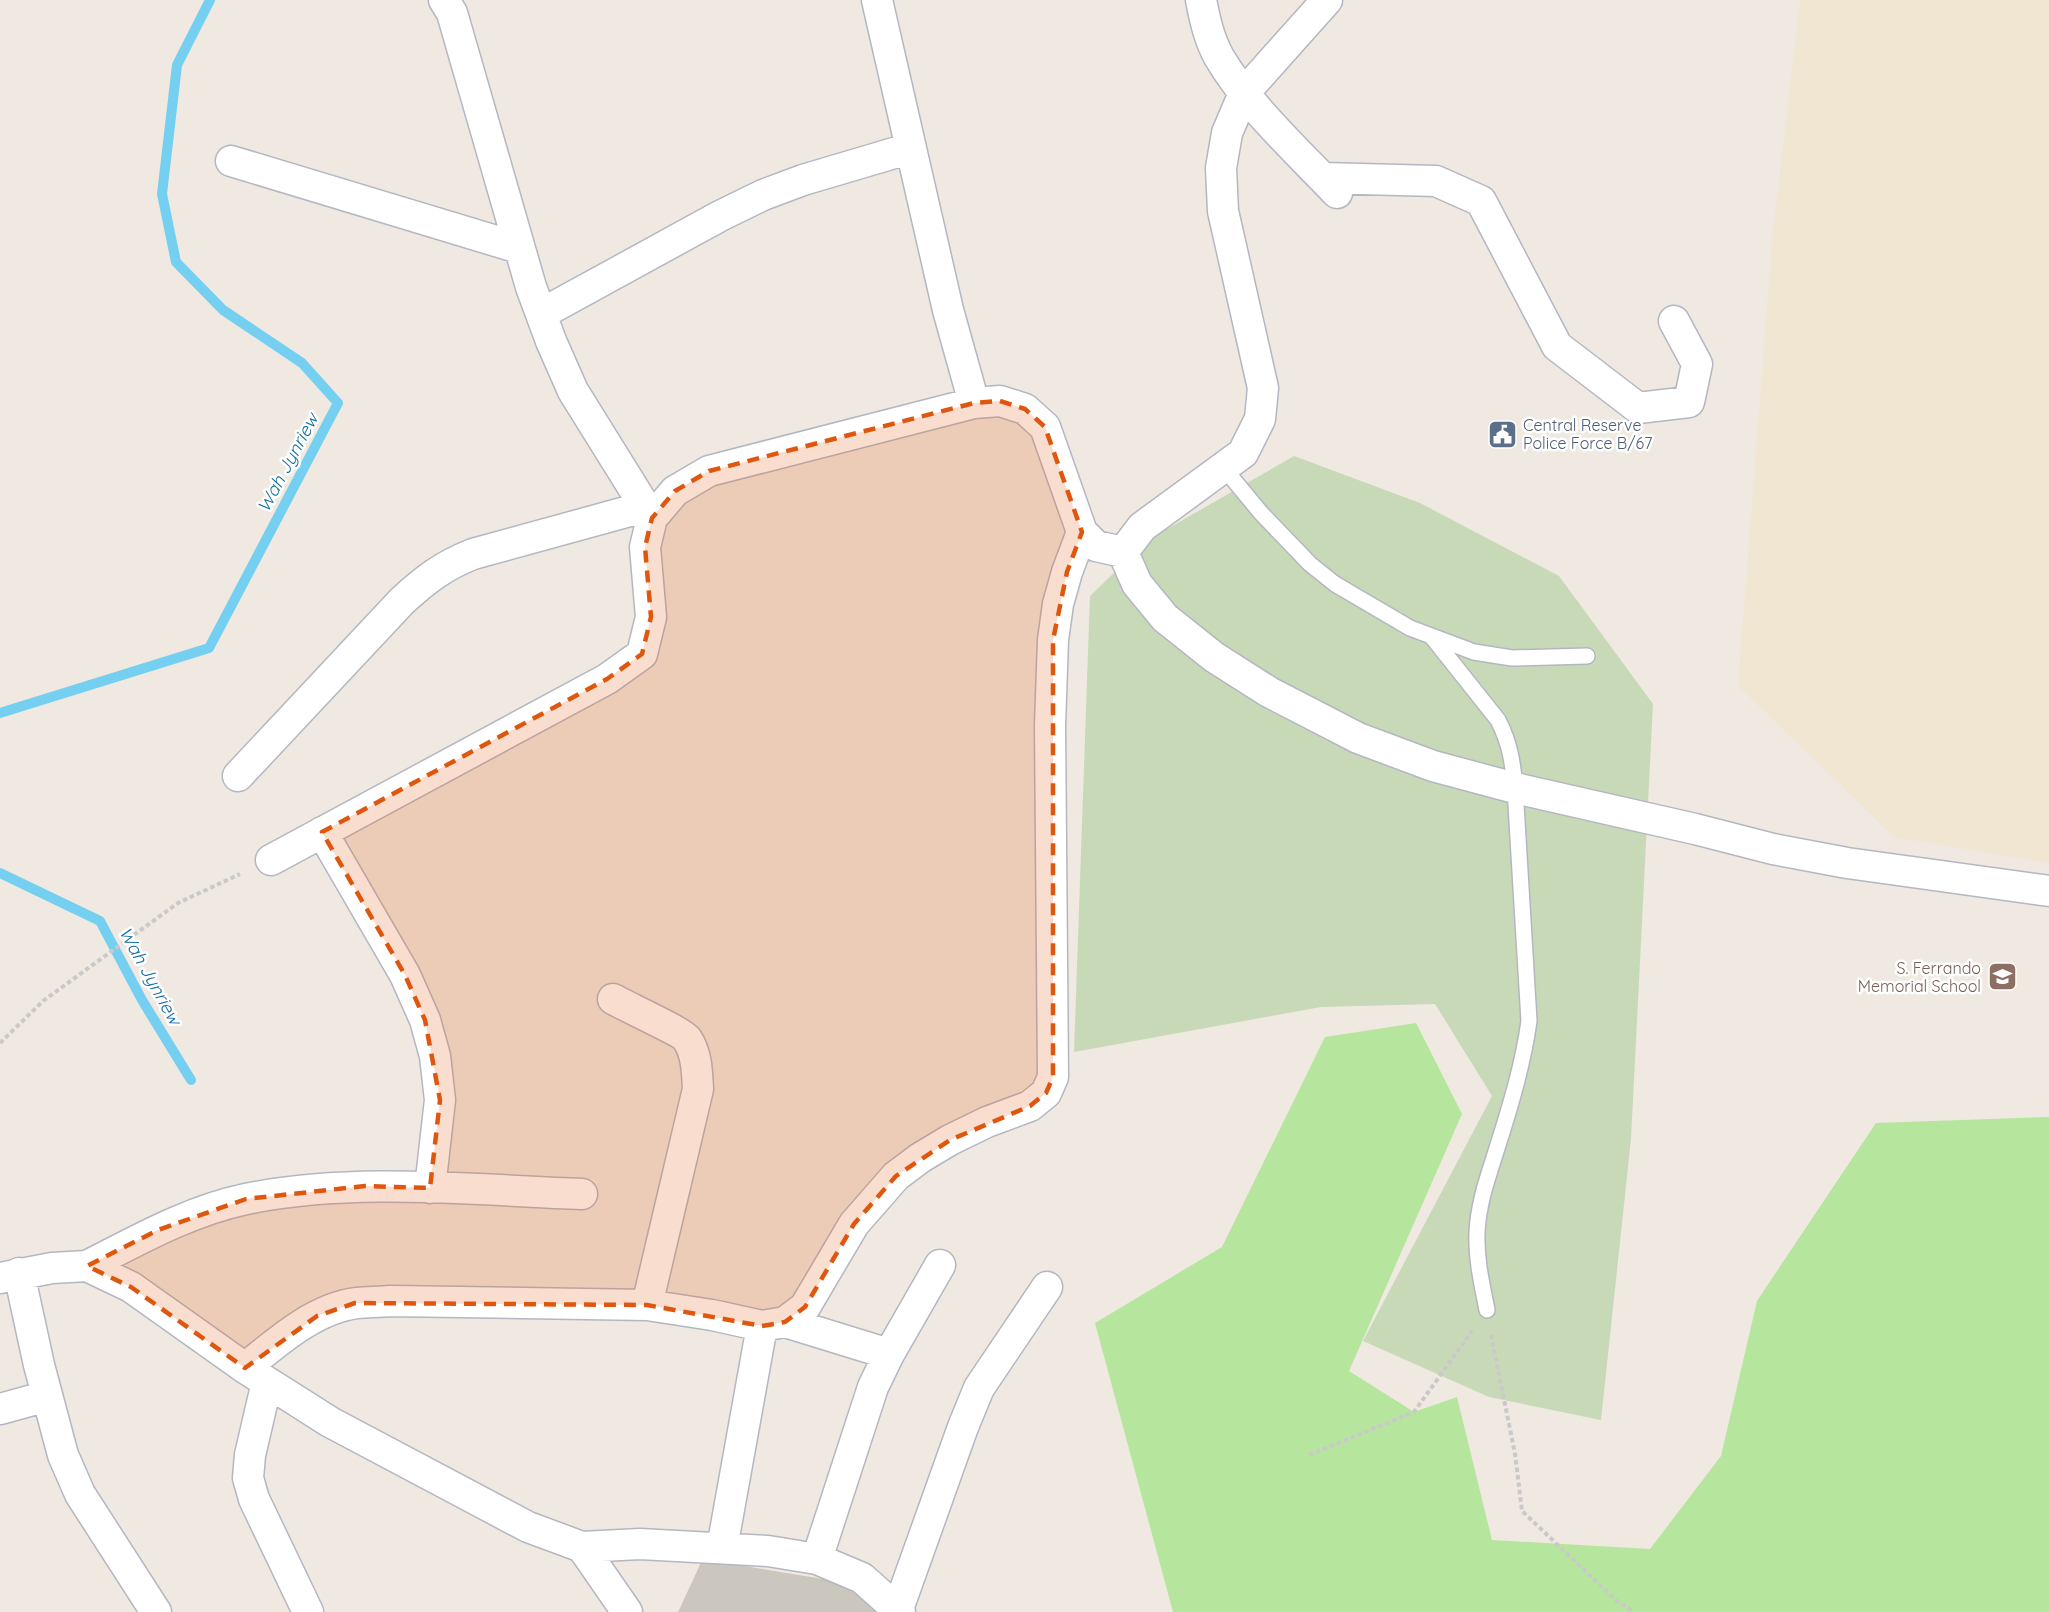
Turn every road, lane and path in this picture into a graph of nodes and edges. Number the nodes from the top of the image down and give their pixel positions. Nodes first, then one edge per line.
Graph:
1 (444, 0) edge
2 (877, 0) edge
3 (1202, 0) edge
4 (1327, 0) edge
5 (1244, 93) junction
6 (911, 148) junction
7 (231, 161) dead end
8 (519, 248) junction
9 (541, 314) junction
10 (1674, 321) dead end
11 (974, 403) junction
12 (1223, 467) junction
13 (648, 512) junction
14 (1082, 532) junction
15 (1123, 552) junction
16 (1432, 638) junction
17 (1587, 656) dead end
18 (238, 776) dead end
19 (1515, 788) junction
20 (322, 832) junction
21 (271, 860) joint
22 (2049, 891) edge
23 (613, 999) dead end
24 (0, 1043) edge
25 (430, 1188) junction
26 (582, 1194) dead end
27 (940, 1265) dead end
28 (87, 1266) junction
29 (10, 1276) edge
30 (1047, 1287) dead end
31 (647, 1305) junction
32 (1487, 1310) junction
33 (774, 1324) junction
34 (889, 1354) junction
35 (256, 1375) junction
36 (47, 1396) junction
37 (0, 1409) edge
38 (1309, 1455) dead end
39 (582, 1547) junction
40 (722, 1548) junction
41 (817, 1559) junction
42 (899, 1611) edge
43 (156, 1612) edge
44 (308, 1612) edge
45 (627, 1612) edge
46 (1634, 1612) edge

1 - 8 street
2 - 6 street
3 - 5 street
4 - 5 street
5 - 10 street
5 - 12 street
6 - 9 street
6 - 11 street
7 - 8 street
8 - 9 street
9 - 13 street
11 - 13 street
11 - 14 street
12 - 15 street
12 - 16 lane
13 - 18 street
13 - 20 street
14 - 15 street
14 - 33 street
15 - 19 street
16 - 17 lane
16 - 19 lane
19 - 22 street
19 - 32 lane
20 - 21 street
20 - 25 street
21 - 24 path
23 - 31 street
25 - 26 street
25 - 28 street
27 - 34 street
28 - 29 street
28 - 35 street
29 - 36 street
30 - 42 street
31 - 33 street
31 - 35 street
32 - 38 path
32 - 46 path
33 - 34 street
33 - 40 street
34 - 41 street
35 - 39 street
35 - 44 street
36 - 37 street
36 - 43 street
39 - 40 street
39 - 45 street
40 - 41 street
41 - 42 street

